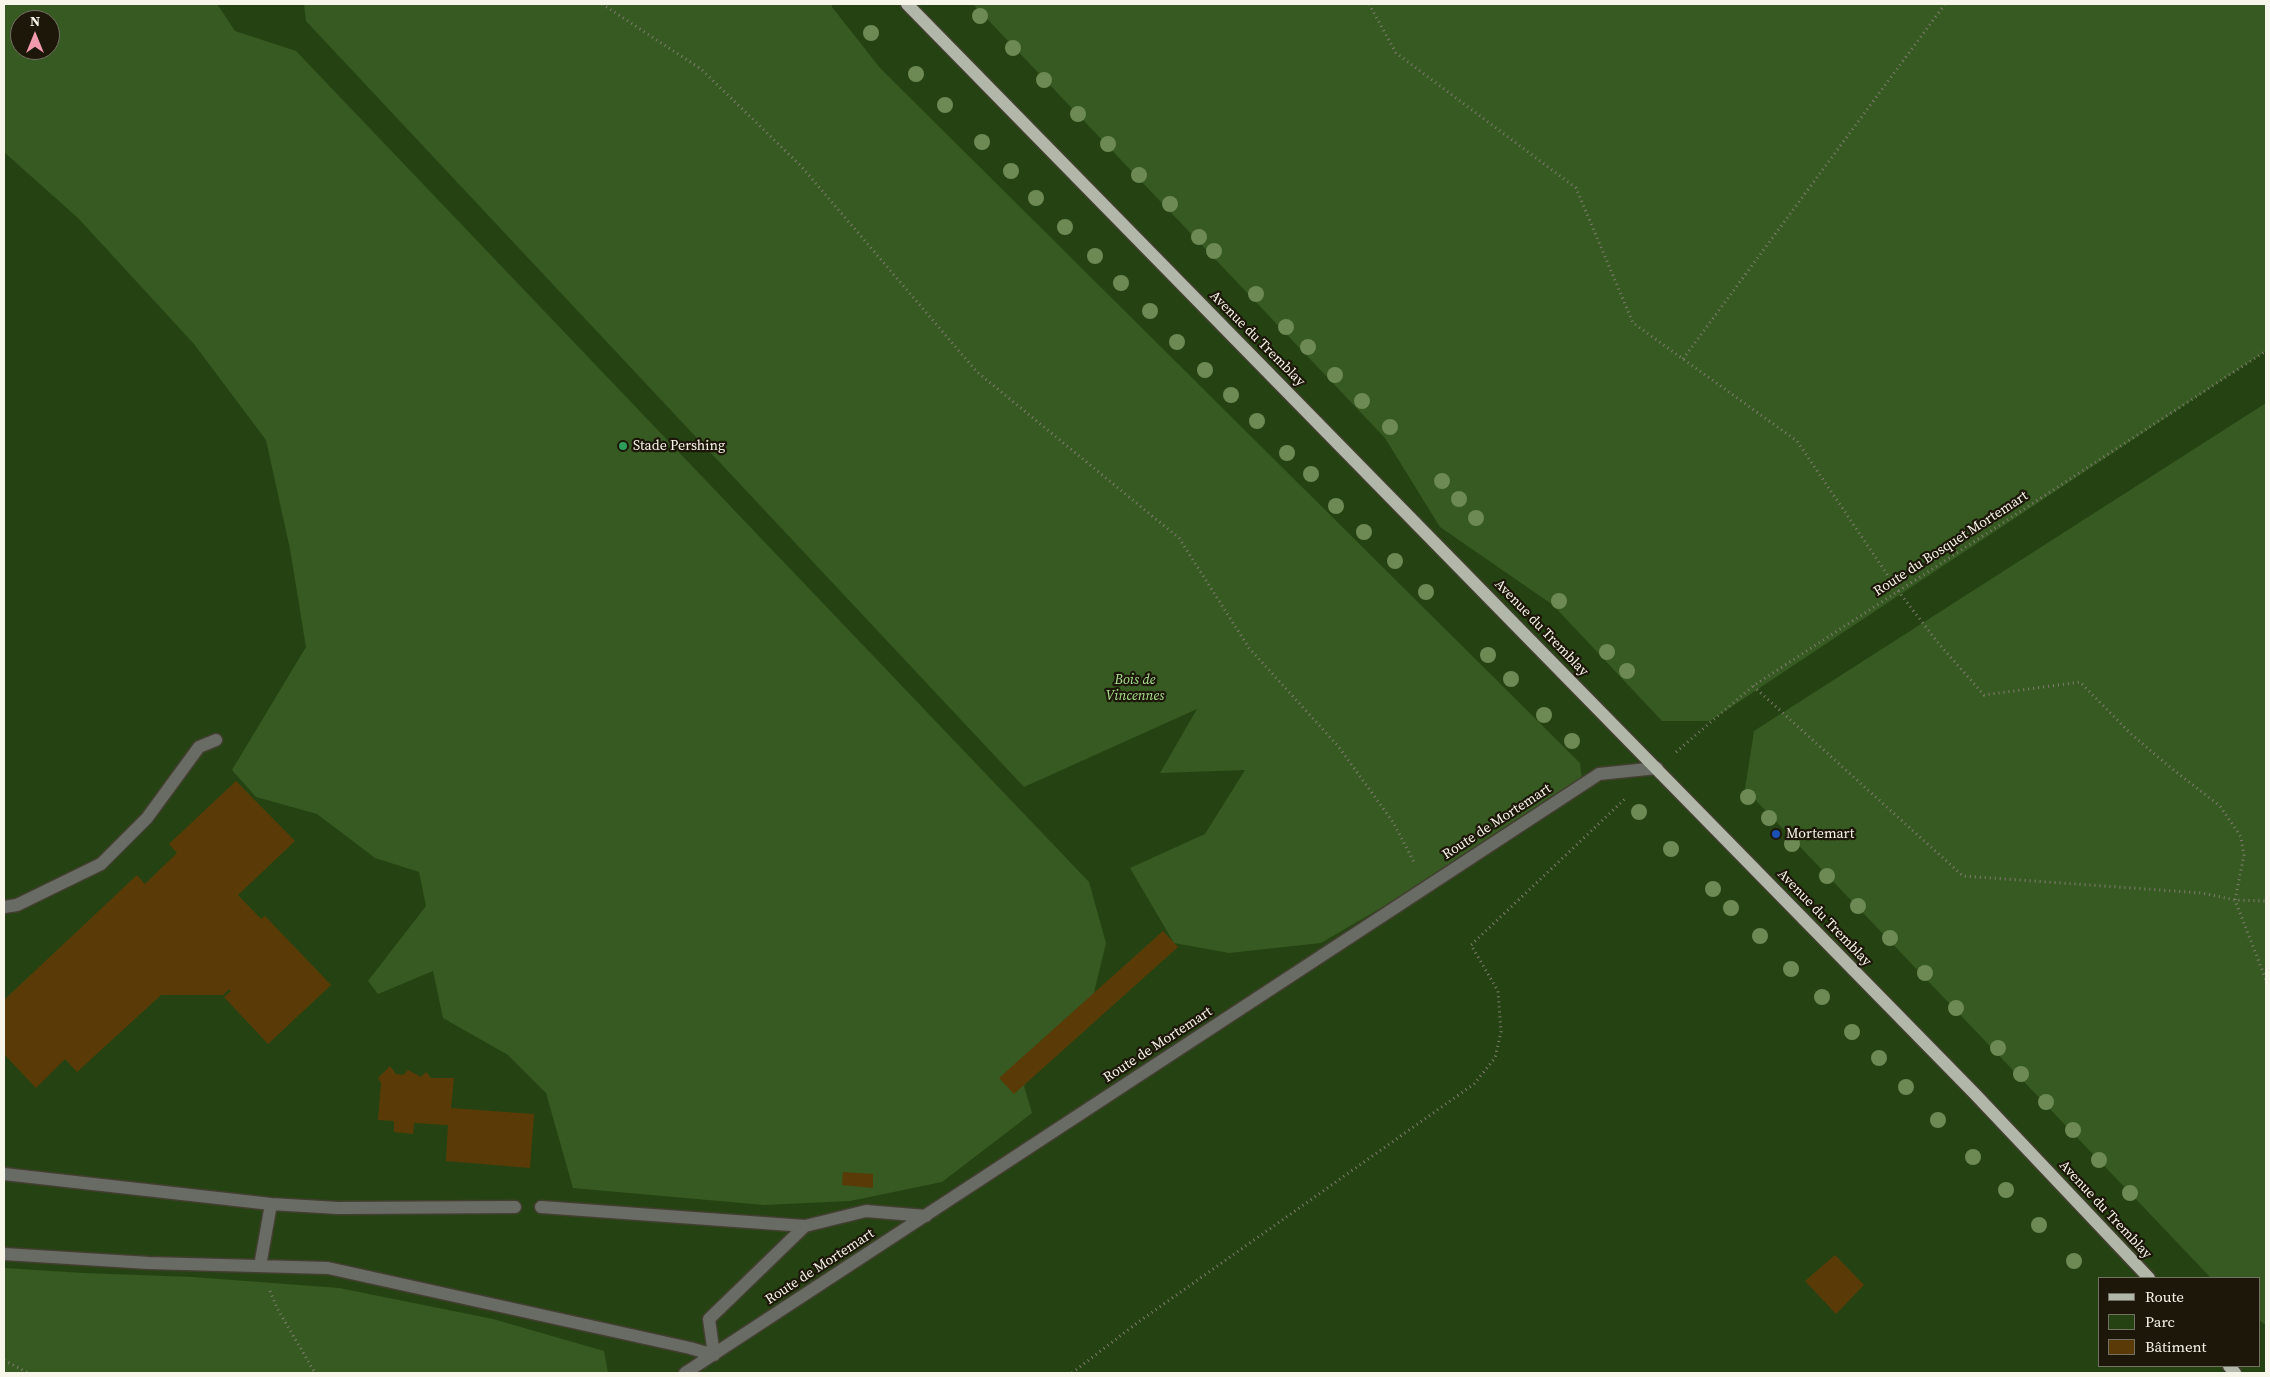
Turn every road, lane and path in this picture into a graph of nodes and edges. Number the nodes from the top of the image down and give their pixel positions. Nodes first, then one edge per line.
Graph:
1 (602, 4) edge
2 (907, 4) edge
3 (1369, 4) edge
4 (1945, 4) edge
5 (2266, 351) edge
6 (1683, 359) junction
7 (1898, 592) junction
8 (1752, 686) junction
9 (216, 740) dead end
10 (1658, 768) junction
11 (1427, 886) junction
12 (2235, 900) junction
13 (2266, 901) edge
14 (4, 907) edge
15 (2266, 980) edge
16 (4, 1174) edge
17 (271, 1204) junction
18 (515, 1207) dead end
19 (541, 1207) dead end
20 (926, 1216) junction
21 (805, 1226) junction
22 (4, 1254) edge
23 (260, 1266) junction
24 (2148, 1277) edge
25 (714, 1355) junction
26 (4, 1360) edge
27 (28, 1373) edge
28 (315, 1373) edge
29 (685, 1373) edge
30 (1072, 1373) edge

1 - 11 path
2 - 10 main road, Avenue du Tremblay
3 - 6 path
4 - 6 path
5 - 7 path, Route du Bosquet Mortemart
6 - 7 path
7 - 8 path, Route du Bosquet Mortemart
7 - 12 path
8 - 10 path, Route du Bosquet Mortemart
8 - 12 path
9 - 14 street
10 - 11 street, Route de Mortemart
10 - 24 main road, Avenue du Tremblay
10 - 30 path, Route du Bosquet Mortemart
11 - 20 street, Route de Mortemart
12 - 13 path
12 - 15 path
16 - 17 street
17 - 18 street
17 - 23 street
19 - 21 street
20 - 21 street
20 - 25 street, Route de Mortemart
21 - 25 street
22 - 23 street
23 - 25 street
23 - 28 path
25 - 29 street, Route de Mortemart
26 - 27 path

